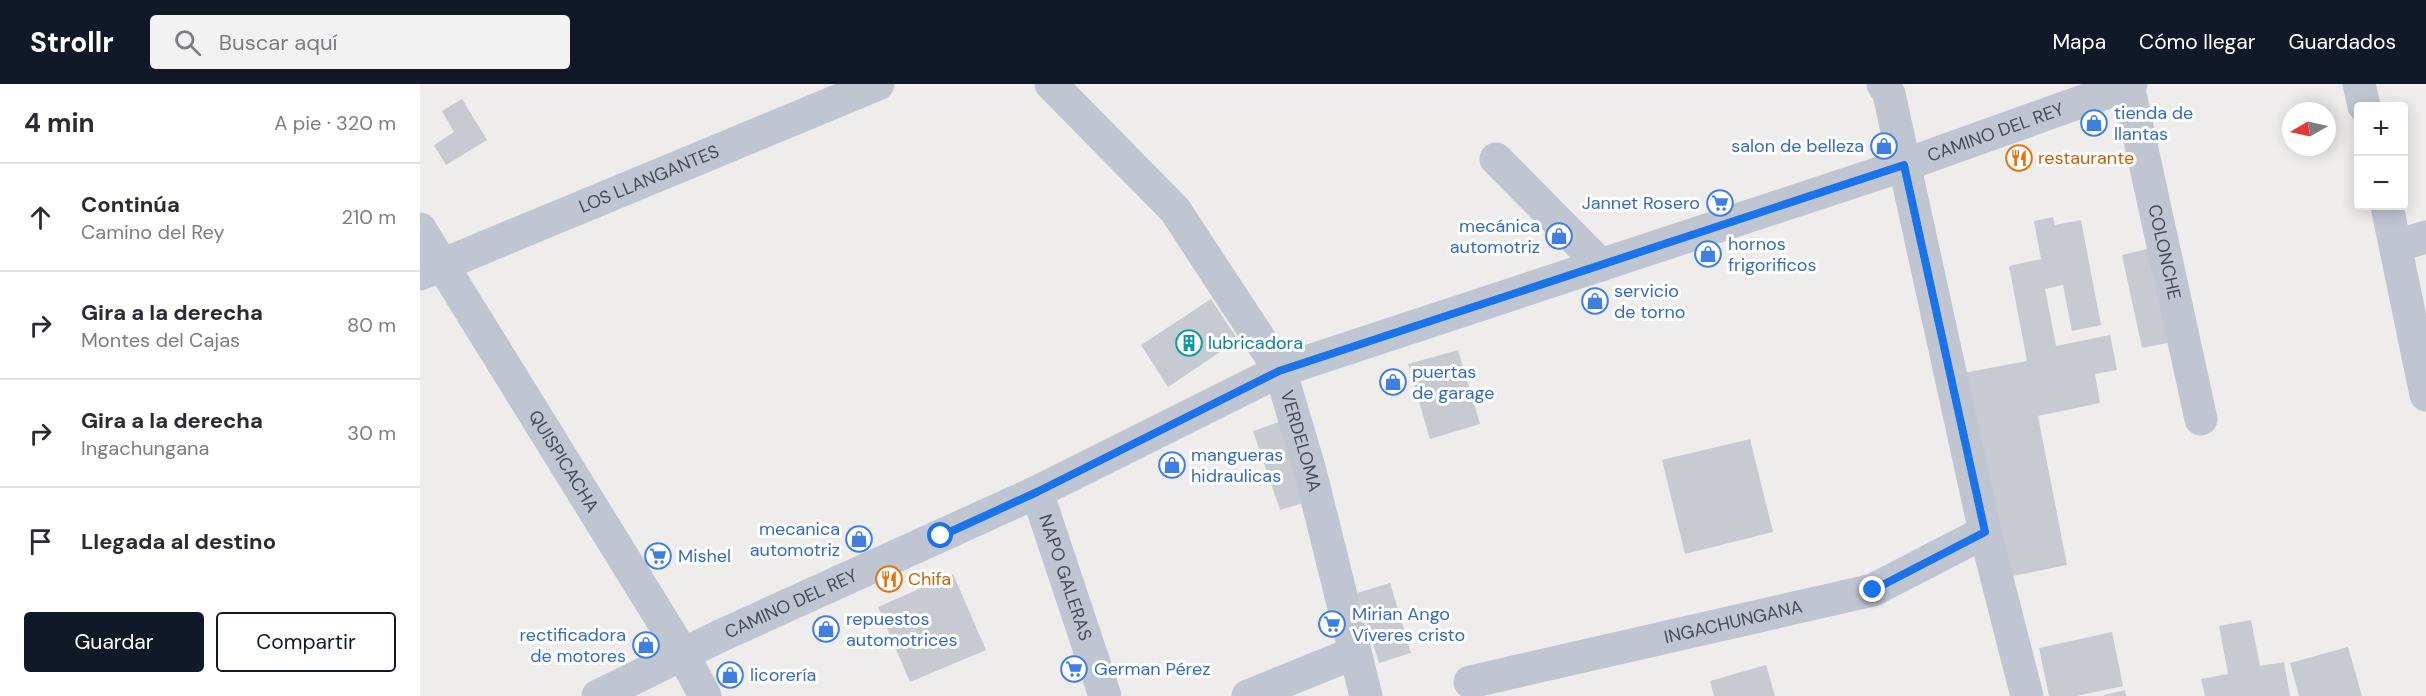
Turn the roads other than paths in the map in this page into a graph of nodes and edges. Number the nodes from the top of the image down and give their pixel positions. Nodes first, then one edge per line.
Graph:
1 (878, 84) edge
2 (1051, 84) edge
3 (1883, 84) edge
4 (2129, 84) edge
5 (2359, 84) edge
6 (2363, 102) edge
7 (1497, 159) dead end
8 (1904, 165) junction
9 (2390, 210) edge
10 (420, 229) edge
11 (2411, 242) edge
12 (1601, 266) junction
13 (430, 269) edge
14 (1279, 371) junction
15 (2426, 395) edge
16 (2201, 419) dead end
17 (1037, 492) junction
18 (1985, 532) junction
19 (1354, 653) junction
20 (683, 654) junction
21 (1470, 682) dead end
22 (598, 696) edge
23 (705, 696) edge
24 (1105, 696) edge
25 (1248, 696) edge
26 (1366, 696) edge
27 (2027, 696) edge

1 - 13 street, LOS LLANGANTES
2 - 14 street, VERDELOMA
3 - 8 street
4 - 8 street, CAMINO DEL REY
4 - 16 street, COLONCHE
5 - 6 street
7 - 12 street
8 - 12 street, CAMINO DEL REY
8 - 18 street
9 - 11 street
10 - 13 street, QUISPICACHA
11 - 15 street
12 - 14 street, CAMINO DEL REY
13 - 20 street, QUISPICACHA
14 - 17 street, CAMINO DEL REY
14 - 19 street, VERDELOMA
17 - 20 street, CAMINO DEL REY
17 - 24 street, NAPO GALERAS
18 - 21 street, INGACHUNGANA
18 - 27 street
19 - 25 street
19 - 26 street, VERDELOMA
20 - 22 street, CAMINO DEL REY
20 - 23 street, QUISPICACHA

